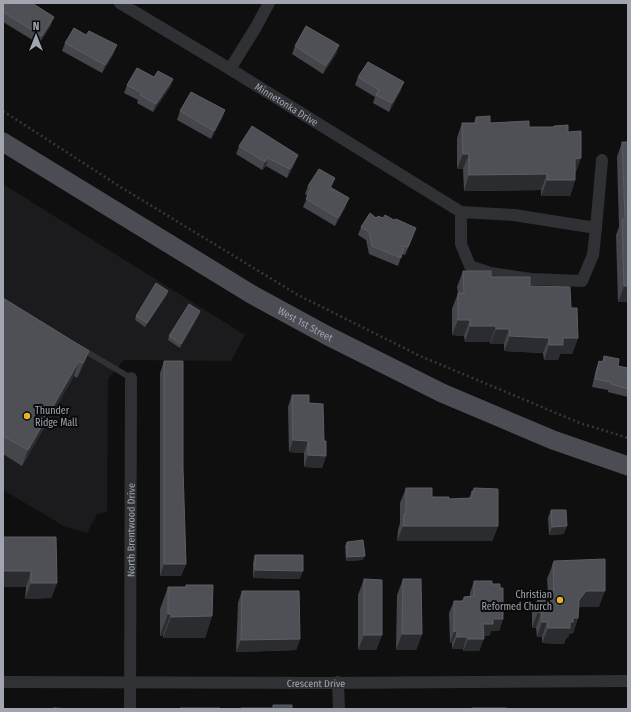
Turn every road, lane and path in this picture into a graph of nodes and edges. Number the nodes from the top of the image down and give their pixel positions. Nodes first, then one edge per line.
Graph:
1 (120, 3) edge
2 (269, 3) edge
3 (230, 69) junction
4 (3, 111) edge
5 (3, 142) edge
6 (602, 160) dead end
7 (457, 210) junction
8 (596, 228) junction
9 (77, 346) edge
10 (131, 378) joint
11 (628, 438) edge
12 (628, 466) edge
13 (628, 681) edge
14 (3, 682) edge
15 (130, 682) junction
16 (338, 682) junction
17 (130, 709) edge
18 (339, 709) edge

1 - 3 street, Minnetonka Drive
2 - 3 street
3 - 7 street, Minnetonka Drive
4 - 11 path
5 - 12 main road, West 1st Street
6 - 8 street
7 - 8 street
7 - 8 street
9 - 10 lane
10 - 15 street, North Brentwood Drive
13 - 16 street, Crescent Drive
14 - 15 street, Crescent Drive
15 - 16 street, Crescent Drive
15 - 17 street, North Brentwood Drive
16 - 18 street

